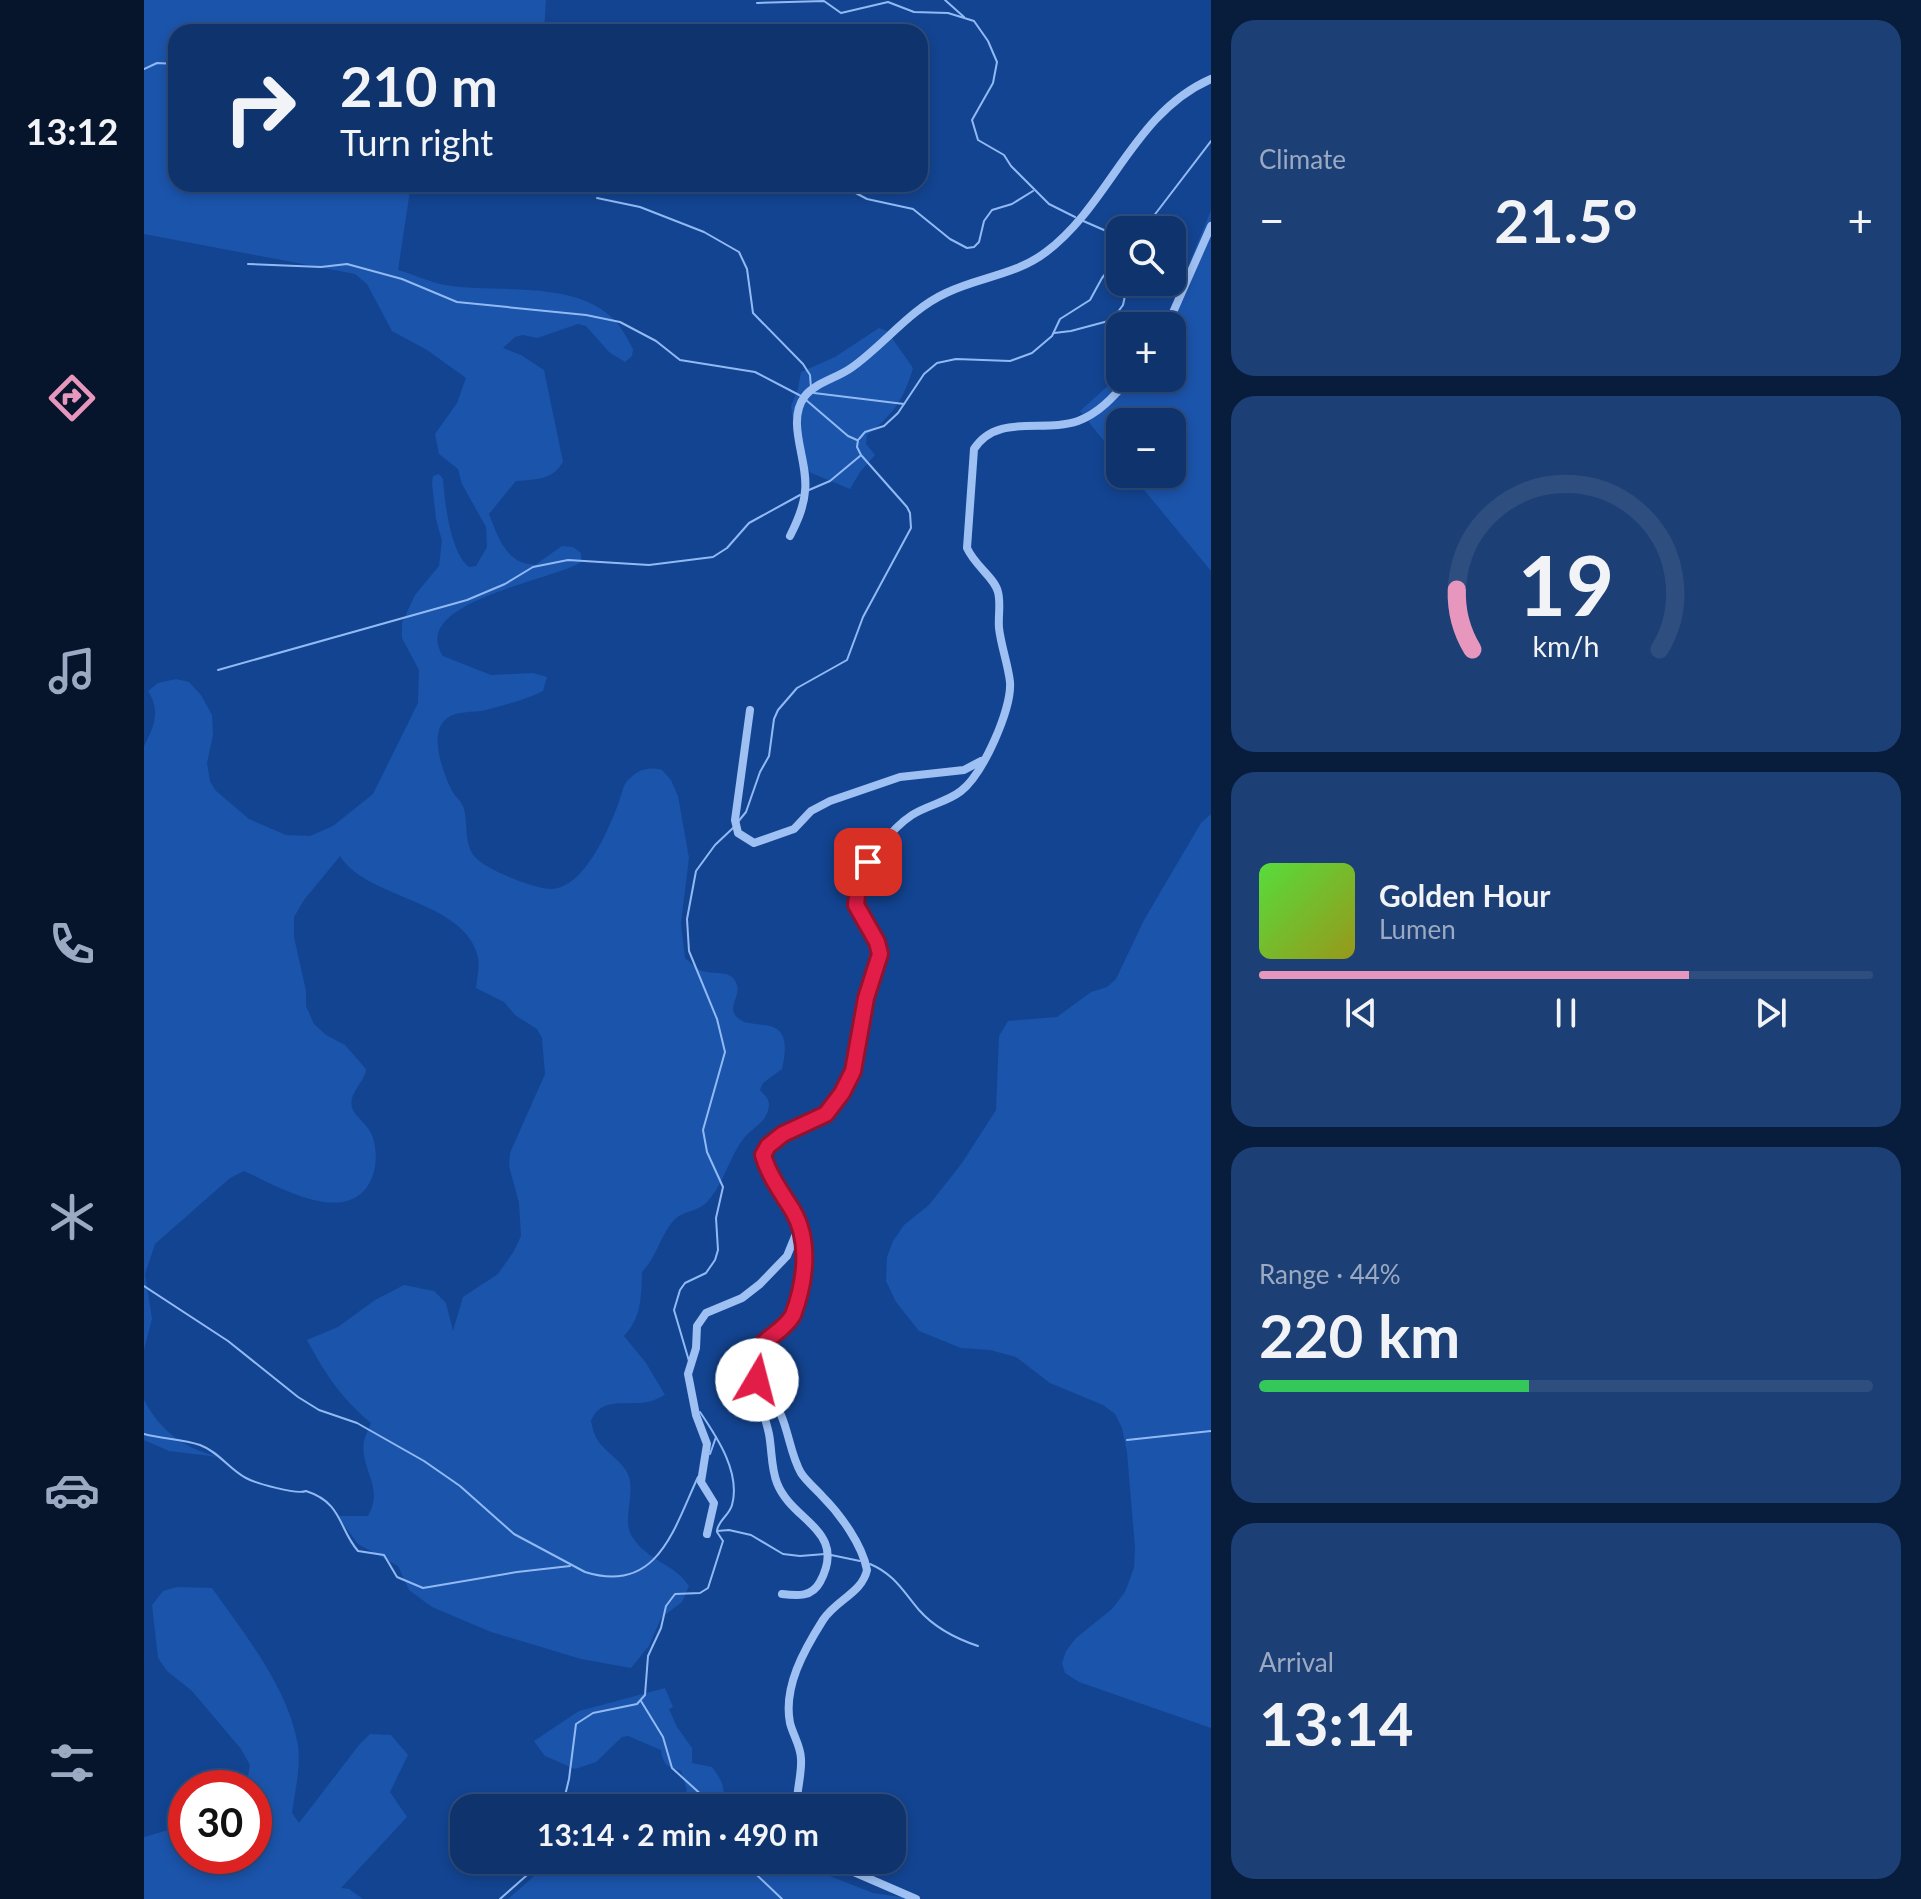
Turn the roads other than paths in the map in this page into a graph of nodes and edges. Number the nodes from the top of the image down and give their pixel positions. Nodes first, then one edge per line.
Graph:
1 (1211, 79) edge
2 (1211, 226) edge
3 (1173, 312) edge
4 (1117, 392) edge
5 (790, 536) dead end
6 (750, 710) dead end
7 (983, 760) junction
8 (799, 1224) junction
9 (755, 1375) junction
10 (707, 1534) dead end
11 (782, 1594) dead end
12 (798, 1794) edge
13 (858, 1874) edge
14 (916, 1899) edge

1 - 5 street
2 - 3 street
4 - 7 street
6 - 7 street
7 - 8 street
8 - 9 street
8 - 10 street
9 - 11 street
9 - 12 street
13 - 14 street

